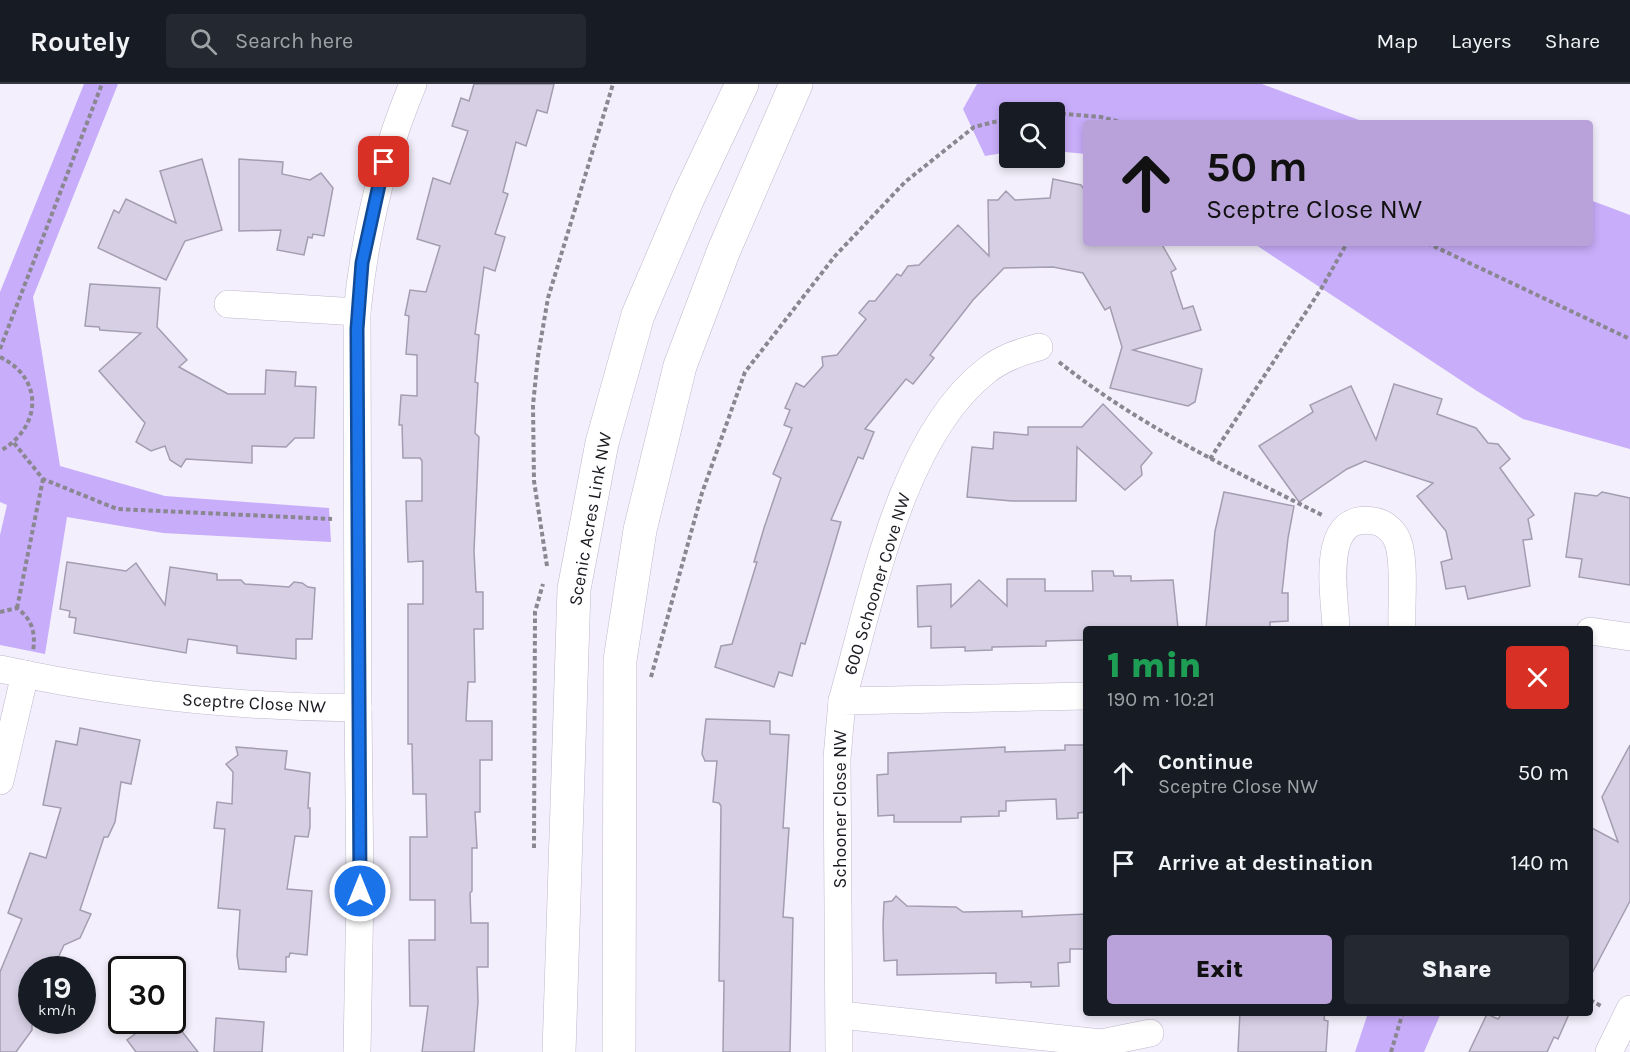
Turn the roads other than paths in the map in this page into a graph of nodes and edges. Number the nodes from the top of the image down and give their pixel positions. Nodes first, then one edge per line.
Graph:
1 (413, 84) edge
2 (742, 84) edge
3 (796, 84) edge
4 (228, 303) dead end
5 (357, 312) junction
6 (1039, 347) road end
7 (1336, 626) edge
8 (1402, 626) edge
9 (1593, 631) edge
10 (1630, 637) edge
11 (12, 672) edge
12 (1083, 696) edge
13 (842, 701) junction
14 (358, 708) junction
15 (0, 781) edge
16 (1630, 1009) edge
17 (841, 1015) junction
18 (1150, 1033) dead end
19 (357, 1052) edge
20 (559, 1052) edge
21 (619, 1052) edge
22 (840, 1052) edge
23 (1609, 1052) edge

1 - 5 street
2 - 20 street, Scenic Acres Link NW
3 - 21 street
4 - 5 street
5 - 14 street
6 - 13 street, 600 Schooner Cove NW
7 - 8 street
9 - 10 street
11 - 14 street, Sceptre Close NW
11 - 15 street
12 - 13 street
13 - 17 street, Schooner Close NW
14 - 19 street
16 - 23 street
17 - 18 street
17 - 22 street, Schooner Close NW

